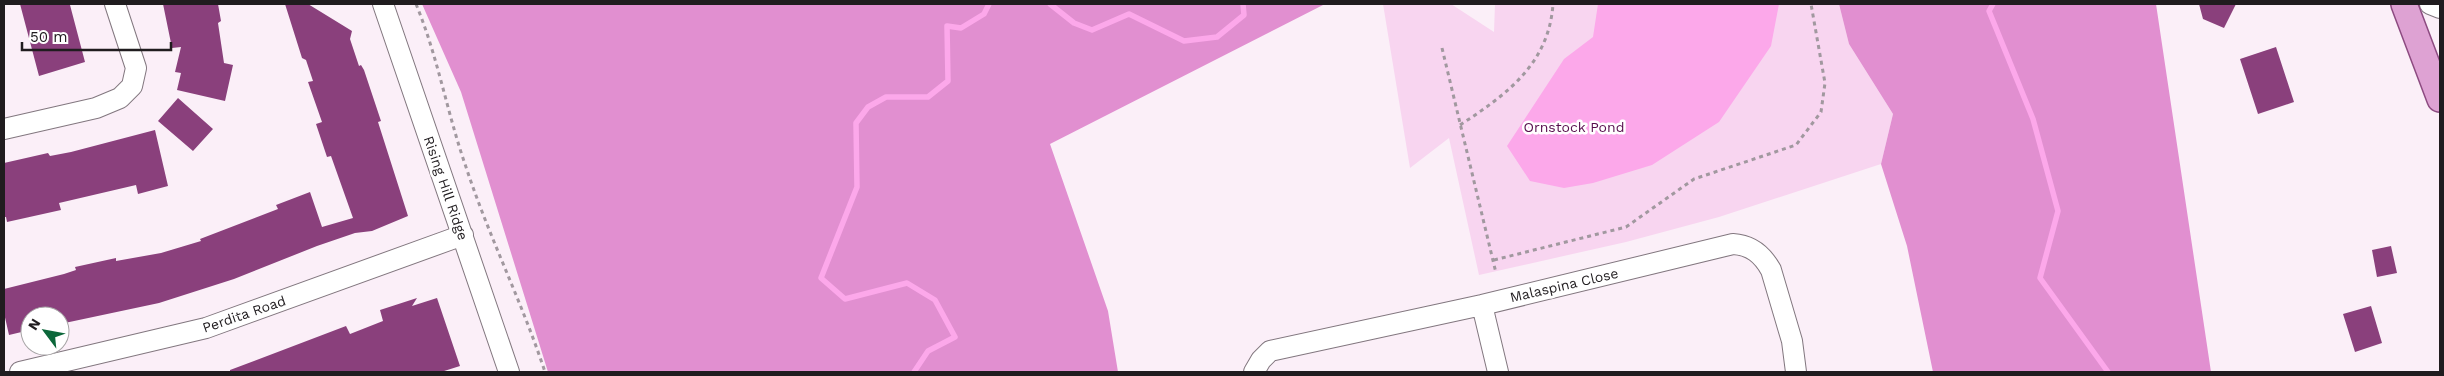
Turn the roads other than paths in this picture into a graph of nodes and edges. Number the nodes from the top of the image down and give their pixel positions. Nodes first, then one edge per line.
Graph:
1 (115, 4) edge
2 (383, 4) edge
3 (2404, 4) edge
4 (2430, 4) edge
5 (2440, 8) edge
6 (2440, 99) edge
7 (4, 129) edge
8 (463, 235) junction
9 (1482, 305) junction
10 (20, 372) edge
11 (509, 372) edge
12 (1254, 372) edge
13 (1498, 372) edge
14 (1796, 372) edge

1 - 7 street
2 - 8 street, Rising Hill Ridge
3 - 6 main road
4 - 5 street
8 - 10 street, Perdita Road
8 - 11 street, Rising Hill Ridge
9 - 12 street, Malaspina Close
9 - 13 street
9 - 14 street, Malaspina Close

